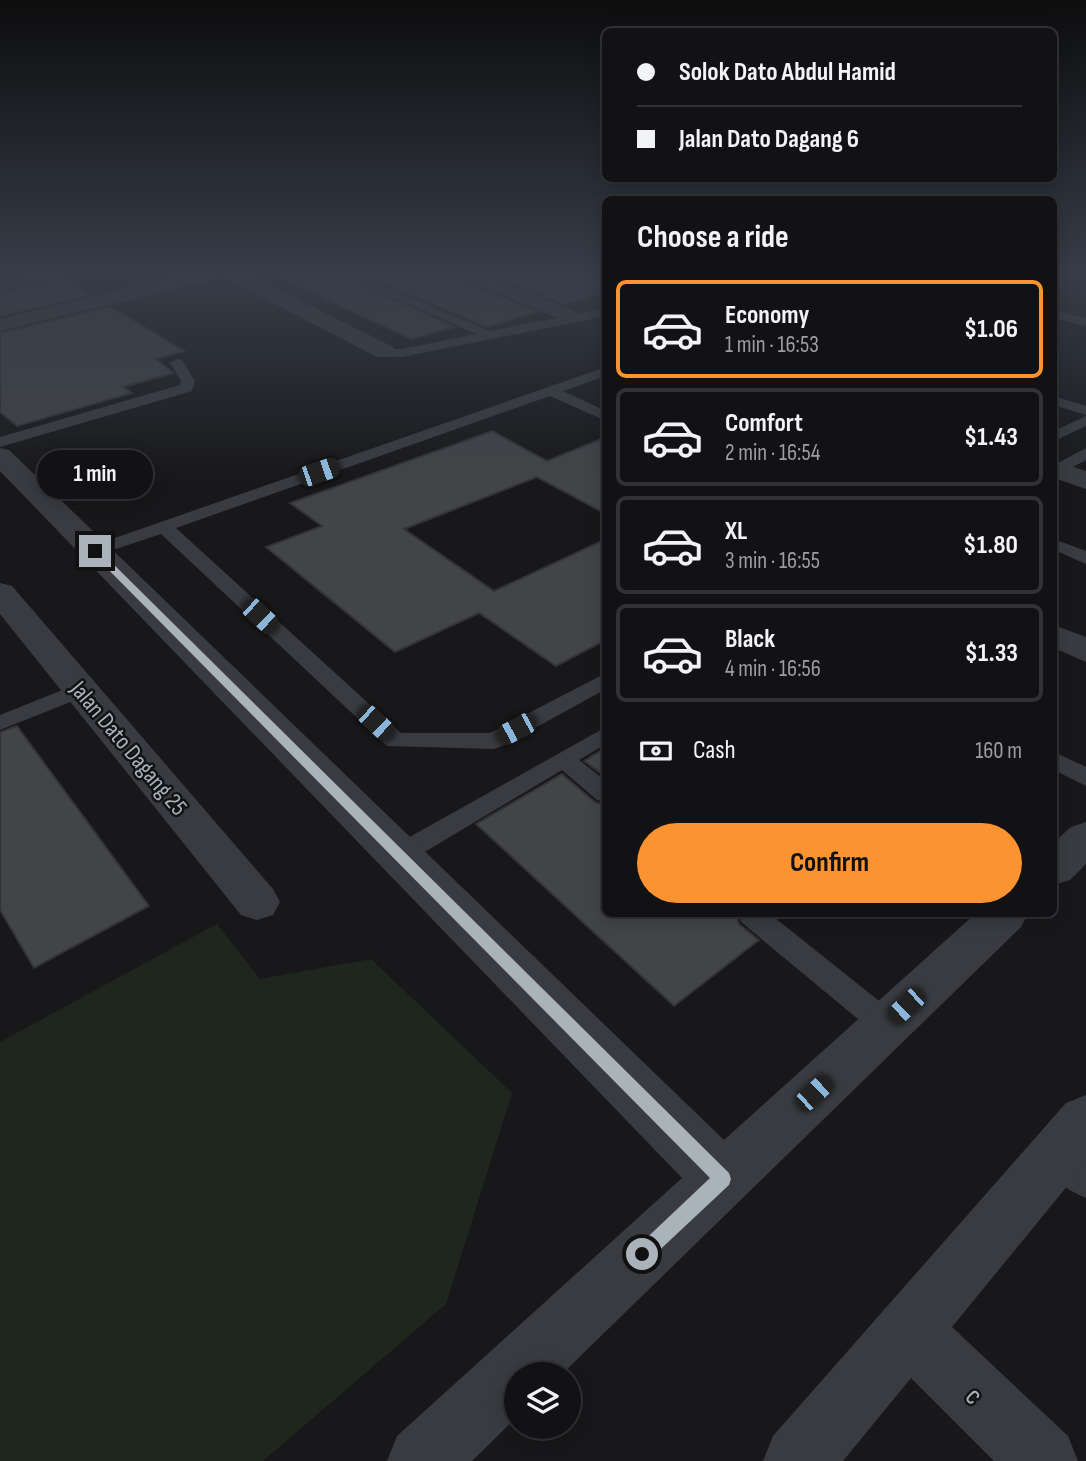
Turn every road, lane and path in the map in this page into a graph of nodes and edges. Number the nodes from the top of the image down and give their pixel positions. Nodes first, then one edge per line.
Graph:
1 (370, 344) edge
2 (444, 344) edge
3 (385, 352) joint
4 (177, 363) dead end
5 (602, 372) edge
6 (551, 391) junction
7 (1057, 401) edge
8 (1086, 411) edge
9 (602, 415) edge
10 (1086, 419) edge
11 (1057, 435) edge
12 (0, 442) edge
13 (1086, 453) edge
14 (0, 456) edge
15 (1057, 470) edge
16 (1057, 471) edge
17 (1086, 481) edge
18 (164, 527) junction
19 (1057, 545) edge
20 (95, 551) junction
21 (1086, 558) edge
22 (0, 593) edge
23 (1057, 636) edge
24 (1086, 651) edge
25 (602, 682) edge
26 (80, 690) junction
27 (0, 723) edge
28 (602, 736) edge
29 (563, 759) junction
30 (1057, 762) edge
31 (1086, 778) edge
32 (602, 791) edge
33 (1086, 838) edge
34 (399, 855) junction
35 (1057, 865) edge
36 (257, 902) dead end
37 (755, 917) edge
38 (1002, 917) edge
39 (887, 1024) junction
40 (1076, 1153) edge
41 (723, 1179) junction
42 (908, 1329) junction
43 (422, 1461) edge
44 (798, 1461) edge
45 (1043, 1461) edge

1 - 3 street
2 - 3 lane
4 - 12 lane
5 - 6 lane
6 - 9 lane
6 - 18 lane
7 - 8 lane
10 - 11 lane
13 - 15 lane
14 - 20 street
16 - 17 street
18 - 20 lane
18 - 25 lane
19 - 21 lane
20 - 34 street
22 - 26 street, Jalan Dato Dagang 25
23 - 24 street
26 - 27 lane
26 - 36 street, Jalan Dato Dagang 25
28 - 29 lane
29 - 32 lane
29 - 34 lane
30 - 31 lane
33 - 35 street
34 - 41 street
37 - 39 lane
38 - 39 street
39 - 41 street
40 - 42 street
41 - 43 street
42 - 44 street
42 - 45 street, c

